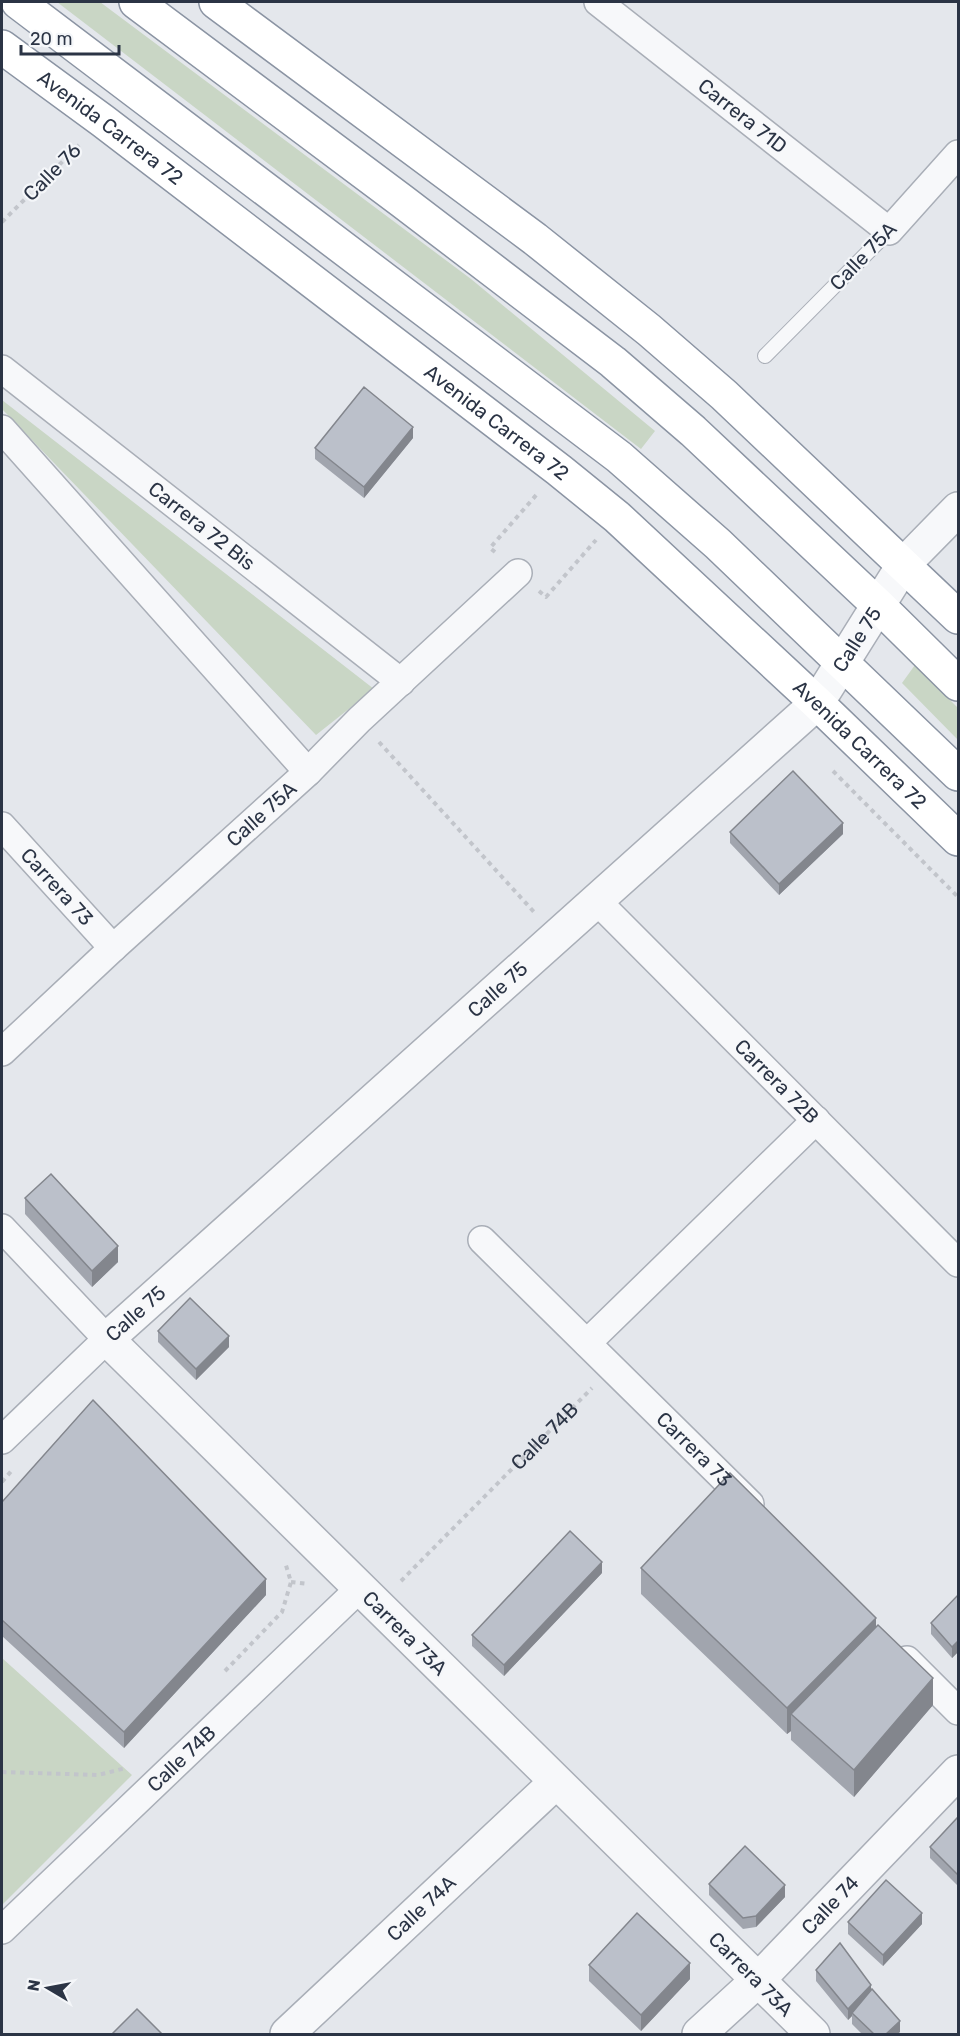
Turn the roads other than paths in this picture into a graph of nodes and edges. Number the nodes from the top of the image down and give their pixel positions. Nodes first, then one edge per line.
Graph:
1 (18, 2) edge
2 (136, 2) edge
3 (216, 2) edge
4 (598, 2) edge
5 (2, 47) edge
6 (401, 140) junction
7 (958, 154) edge
8 (889, 231) junction
9 (472, 254) junction
10 (765, 356) dead end
11 (2, 369) edge
12 (2, 429) edge
13 (958, 509) edge
14 (904, 564) junction
15 (518, 573) road end
16 (878, 604) junction
17 (958, 617) edge
18 (843, 661) junction
19 (401, 682) junction
20 (958, 684) edge
21 (817, 702) junction
22 (308, 772) junction
23 (958, 774) edge
24 (2, 826) edge
25 (958, 839) edge
26 (596, 900) junction
27 (113, 948) junction
28 (2, 1052) edge
29 (816, 1120) junction
30 (2, 1228) edge
31 (482, 1240) dead end
32 (958, 1263) edge
33 (107, 1339) junction
34 (586, 1343) junction
35 (2, 1440) edge
36 (764, 1518) edge
37 (368, 1597) junction
38 (891, 1644) edge
39 (958, 1711) edge
40 (958, 1772) edge
41 (556, 1782) junction
42 (2, 1930) edge
43 (758, 1980) junction
44 (287, 2034) edge
45 (699, 2034) edge
46 (813, 2034) edge

1 - 18 highway
2 - 9 highway
3 - 6 highway
4 - 8 street, Carrera 71D
5 - 21 highway, Avenida Carrera 72
6 - 9 highway
6 - 14 highway
7 - 8 street, Calle 75A
8 - 10 lane, Calle 75A
9 - 16 highway
11 - 19 street, Carrera 72 Bis
12 - 22 street
13 - 14 street, Calle 75
14 - 16 street, Calle 75
14 - 17 highway
15 - 19 street, Calle 75A
16 - 18 street, Calle 75
16 - 20 highway
18 - 21 street, Calle 75
18 - 23 highway
19 - 22 street, Calle 75A
21 - 25 highway, Avenida Carrera 72
21 - 26 street, Calle 75
22 - 27 street, Calle 75A
24 - 27 street, Carrera 73
26 - 29 street, Carrera 72B
26 - 33 street, Calle 75
27 - 28 street, Calle 75A
29 - 32 street, Carrera 72B
29 - 34 street
30 - 33 street, Carrera 73A
31 - 34 street, Carrera 73
33 - 35 street, Calle 75
33 - 37 street, Carrera 73A
34 - 36 street, Carrera 73
37 - 41 street, Carrera 73A
37 - 42 street, Calle 74B
38 - 39 street
40 - 43 street, Calle 74
41 - 43 street, Carrera 73A
41 - 44 street, Calle 74A
43 - 45 street, Calle 74
43 - 46 street, Carrera 73A

